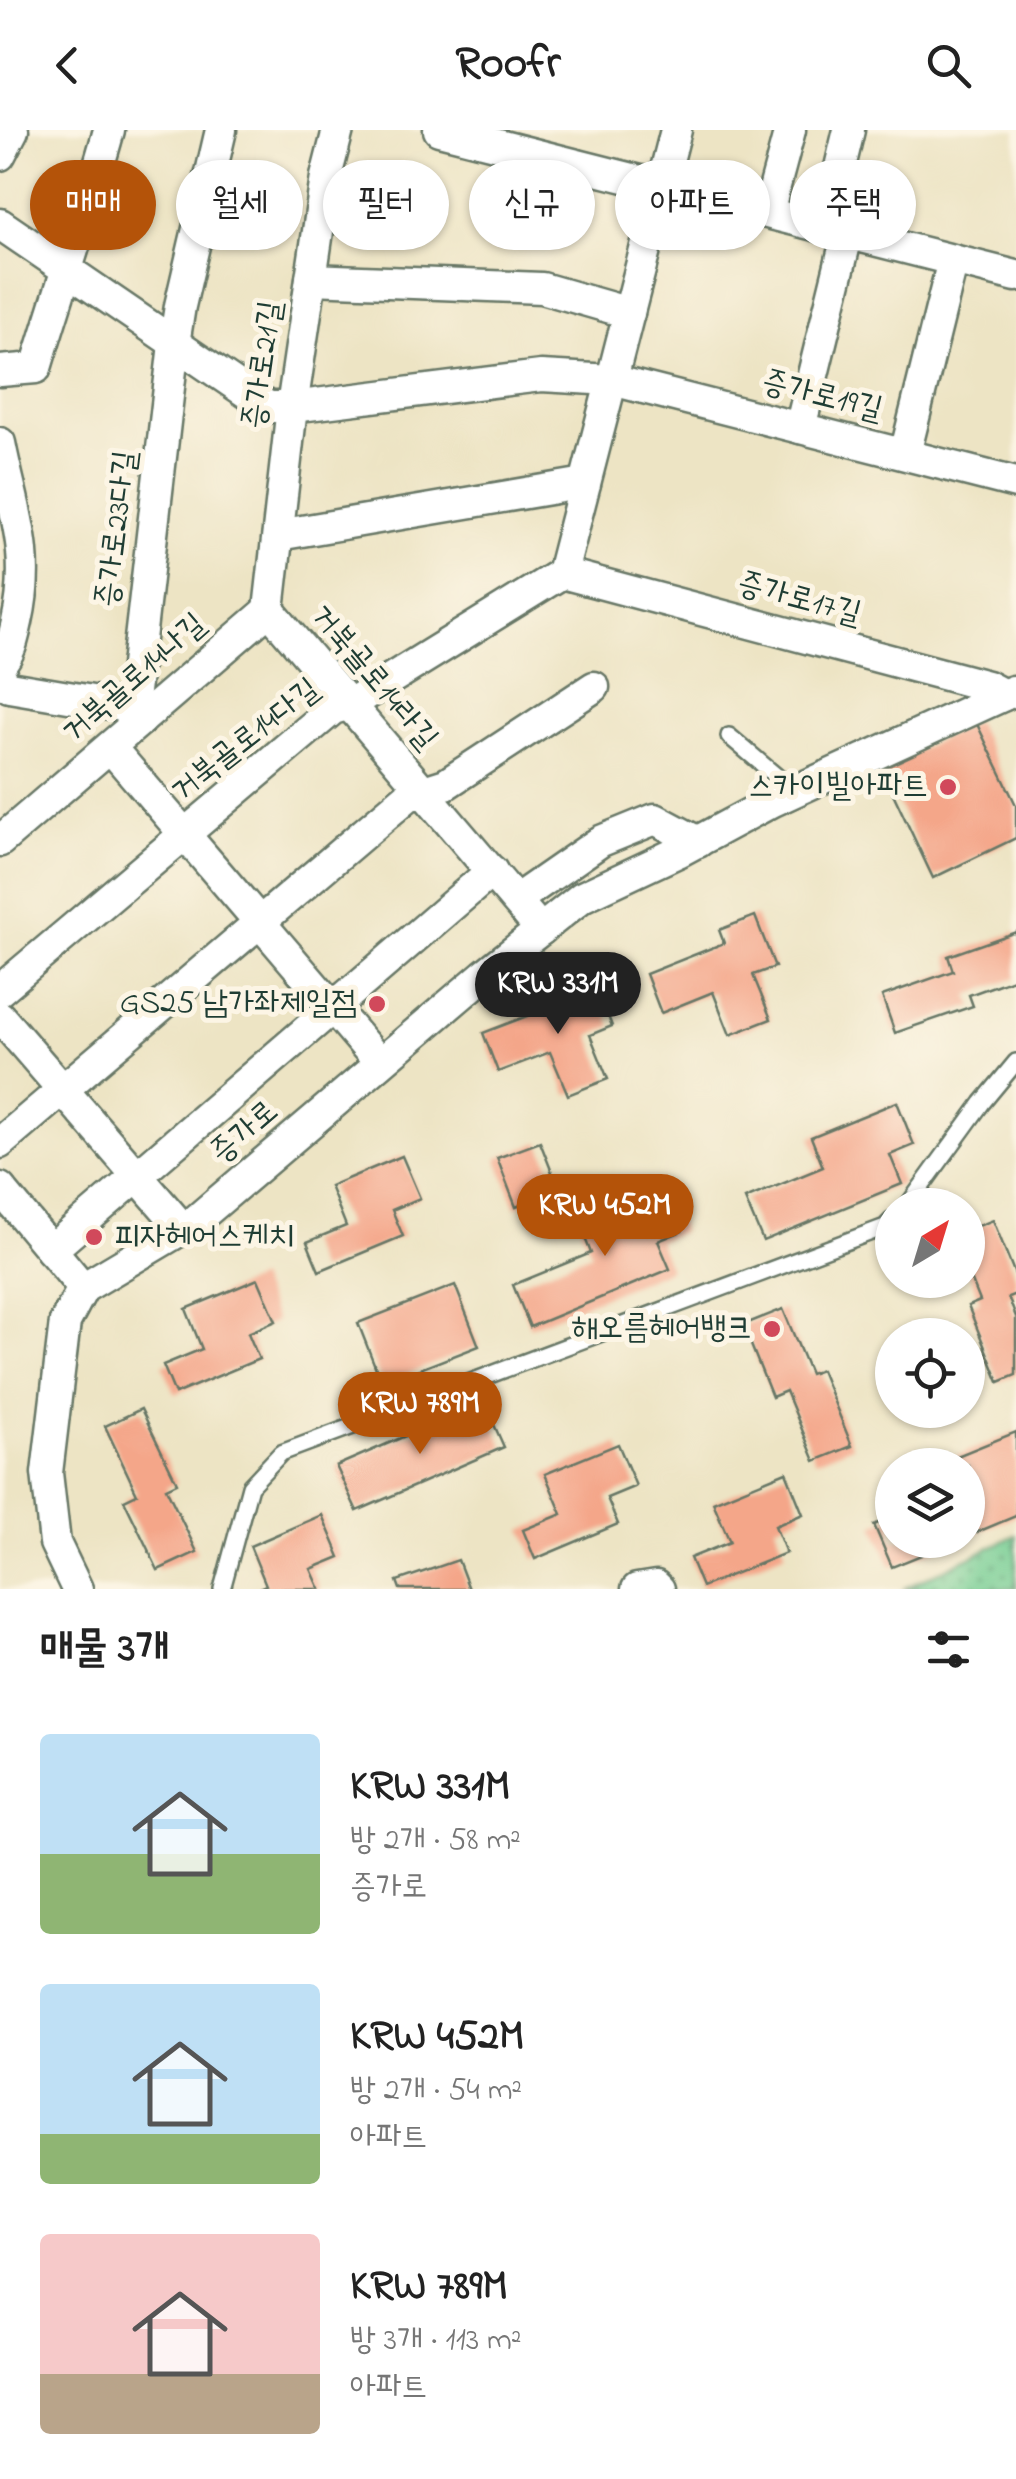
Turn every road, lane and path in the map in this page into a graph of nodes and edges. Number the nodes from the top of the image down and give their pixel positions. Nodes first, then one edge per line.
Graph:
1 (13, 130) edge
2 (108, 130) edge
3 (221, 130) edge
4 (338, 130) edge
5 (438, 130) edge
6 (676, 130) edge
7 (790, 130) edge
8 (849, 130) edge
9 (0, 155) edge
10 (668, 160) edge
11 (845, 160) edge
12 (615, 173) edge
13 (770, 205) edge
14 (0, 224) edge
15 (645, 250) edge
16 (833, 250) edge
17 (916, 250) edge
18 (953, 260) junction
19 (66, 268) junction
20 (1016, 276) edge
21 (311, 278) junction
22 (629, 312) junction
23 (174, 344) junction
24 (0, 371) edge
25 (612, 380) junction
26 (292, 407) junction
27 (800, 428) junction
28 (0, 443) edge
29 (905, 454) junction
30 (1016, 483) edge
31 (585, 484) junction
32 (278, 535) junction
33 (562, 573) junction
34 (269, 610) junction
35 (0, 666) edge
36 (0, 680) edge
37 (594, 688) dead end
38 (1010, 693) edge
39 (350, 704) junction
40 (142, 720) junction
41 (730, 736) dead end
42 (110, 747) junction
43 (794, 791) junction
44 (424, 792) junction
45 (186, 833) junction
46 (0, 841) edge
47 (698, 842) junction
48 (492, 871) junction
49 (516, 900) junction
50 (260, 921) junction
51 (540, 930) junction
52 (0, 990) edge
53 (334, 1007) junction
54 (0, 1017) edge
55 (1016, 1062) edge
56 (380, 1063) junction
57 (64, 1091) junction
58 (0, 1143) edge
59 (137, 1177) junction
60 (0, 1188) edge
61 (920, 1188) edge
62 (183, 1229) junction
63 (875, 1232) edge
64 (51, 1250) junction
65 (83, 1288) junction
66 (77, 1589) edge
67 (222, 1589) edge
68 (637, 1589) edge
69 (659, 1589) edge

1 - 9 street
2 - 19 street
3 - 23 street, 증가로23다길
4 - 21 street, 증가로21길
5 - 12 street
6 - 10 street
7 - 13 street
8 - 11 street
14 - 19 street
15 - 22 street
16 - 27 street
17 - 18 street
18 - 20 street
18 - 29 street
19 - 23 street
19 - 24 street
21 - 22 street
21 - 26 street, 증가로21길
22 - 25 street
23 - 26 street
23 - 40 street, 증가로23다길
25 - 26 street
25 - 27 street, 증가로19길
25 - 31 street
26 - 32 street, 증가로21길
27 - 29 street, 증가로19길
28 - 35 street
29 - 30 street, 증가로19길
31 - 32 street
31 - 33 street
32 - 34 street, 증가로21길
33 - 38 street, 증가로17길
33 - 39 street
34 - 39 street, 거북골로14라길
34 - 40 street, 거북골로14나길
36 - 40 street
37 - 44 street, 거북골로14라길
38 - 43 street, 증가로
39 - 44 street, 거북골로14라길
39 - 45 street, 거북골로14다길
40 - 42 street, 거북골로14나길
41 - 43 lane
42 - 45 street, 거북골로14다길
42 - 46 street, 거북골로14나길
43 - 47 street, 증가로
44 - 48 street, 거북골로14라길
44 - 50 street
45 - 50 street, 거북골로14다길
45 - 52 street
47 - 49 street
47 - 51 street, 증가로
48 - 49 street, 거북골로14라길
48 - 53 street
49 - 51 street, 거북골로14라길
50 - 53 street, 거북골로14다길
50 - 57 street
51 - 56 street, 증가로
53 - 56 street, 거북골로14다길
53 - 59 street
54 - 57 street
55 - 61 lane
56 - 62 street, 증가로
57 - 58 street
57 - 59 street
59 - 62 street
59 - 64 street
60 - 64 street
62 - 65 street, 증가로
63 - 67 lane
64 - 65 street
65 - 66 street
68 - 69 street

